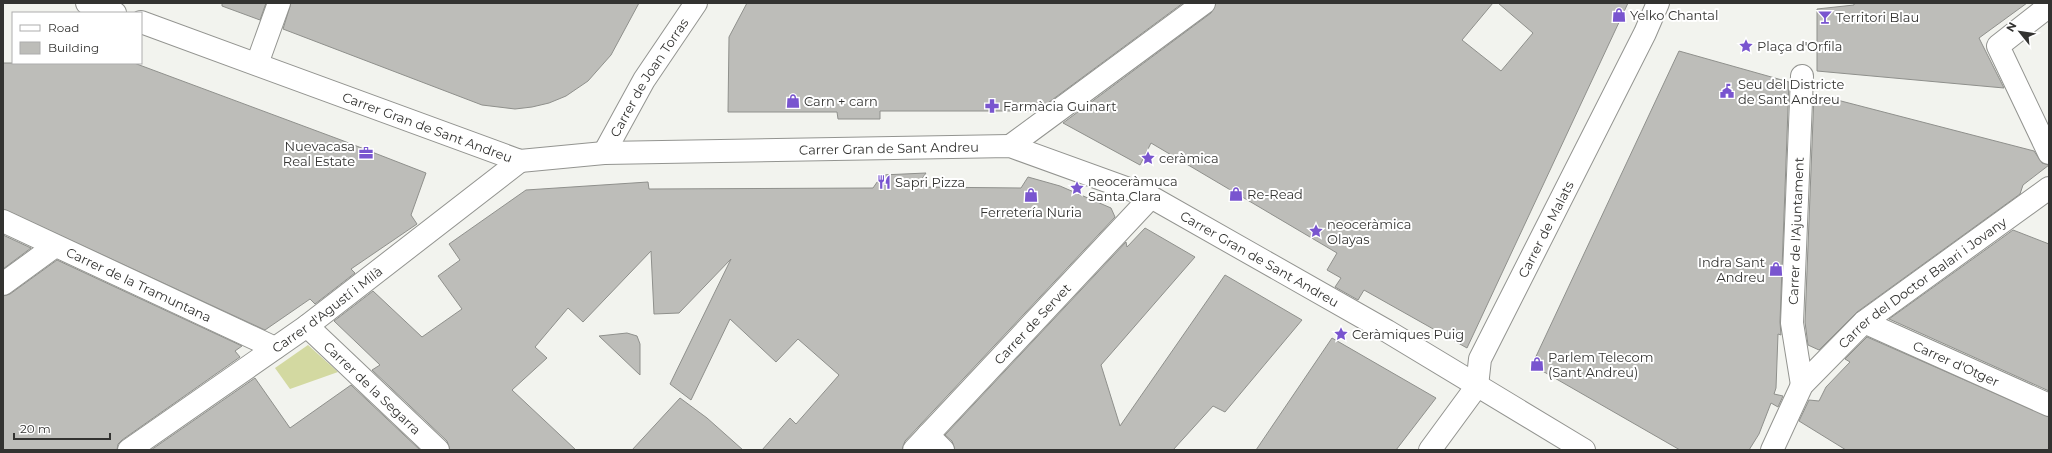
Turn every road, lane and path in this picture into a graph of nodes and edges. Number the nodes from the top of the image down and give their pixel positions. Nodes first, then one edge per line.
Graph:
1 (86, 3) edge
2 (279, 3) edge
3 (696, 3) edge
4 (1204, 3) edge
5 (1658, 3) edge
6 (2049, 6) edge
7 (111, 12) edge
8 (142, 22) edge
9 (257, 64) junction
10 (1802, 76) dead end
11 (1010, 146) junction
12 (604, 153) junction
13 (2049, 153) edge
14 (520, 161) junction
15 (2049, 188) edge
16 (1151, 197) junction
17 (3, 221) edge
18 (55, 246) junction
19 (3, 284) edge
20 (1864, 322) junction
21 (307, 326) junction
22 (275, 348) junction
23 (1802, 385) junction
24 (1477, 386) junction
25 (2049, 405) edge
26 (921, 442) edge
27 (129, 450) edge
28 (438, 450) edge
29 (944, 450) edge
30 (1430, 450) edge
31 (1584, 450) edge
32 (1772, 450) edge

1 - 7 street
2 - 9 street
3 - 12 street, Carrer de Joan Torras
4 - 11 street
5 - 24 street, Carrer de Malats
6 - 13 street
8 - 9 street, Carrer Gran de Sant Andreu
9 - 14 street, Carrer Gran de Sant Andreu
10 - 23 street, Carrer de l'Ajuntament
11 - 12 street, Carrer Gran de Sant Andreu
11 - 16 street, Carrer Gran de Sant Andreu
12 - 14 street, Carrer Gran de Sant Andreu
14 - 21 street, Carrer d'Agustí i Milà
15 - 20 street, Carrer del Doctor Balari i Jovany
16 - 24 street, Carrer Gran de Sant Andreu
16 - 26 street, Carrer de Servet
17 - 18 street, Carrer de la Tramuntana
18 - 19 street
18 - 22 street, Carrer de la Tramuntana
20 - 23 street, Carrer del Doctor Balari i Jovany
20 - 25 street, Carrer d'Otger
21 - 22 street, Carrer d'Agustí i Milà
21 - 28 street, Carrer de la Segarra
22 - 27 street, Carrer d'Agustí i Milà
23 - 32 street
24 - 30 street, Carrer de Malats
24 - 31 street, Carrer Gran de Sant Andreu
26 - 29 street

